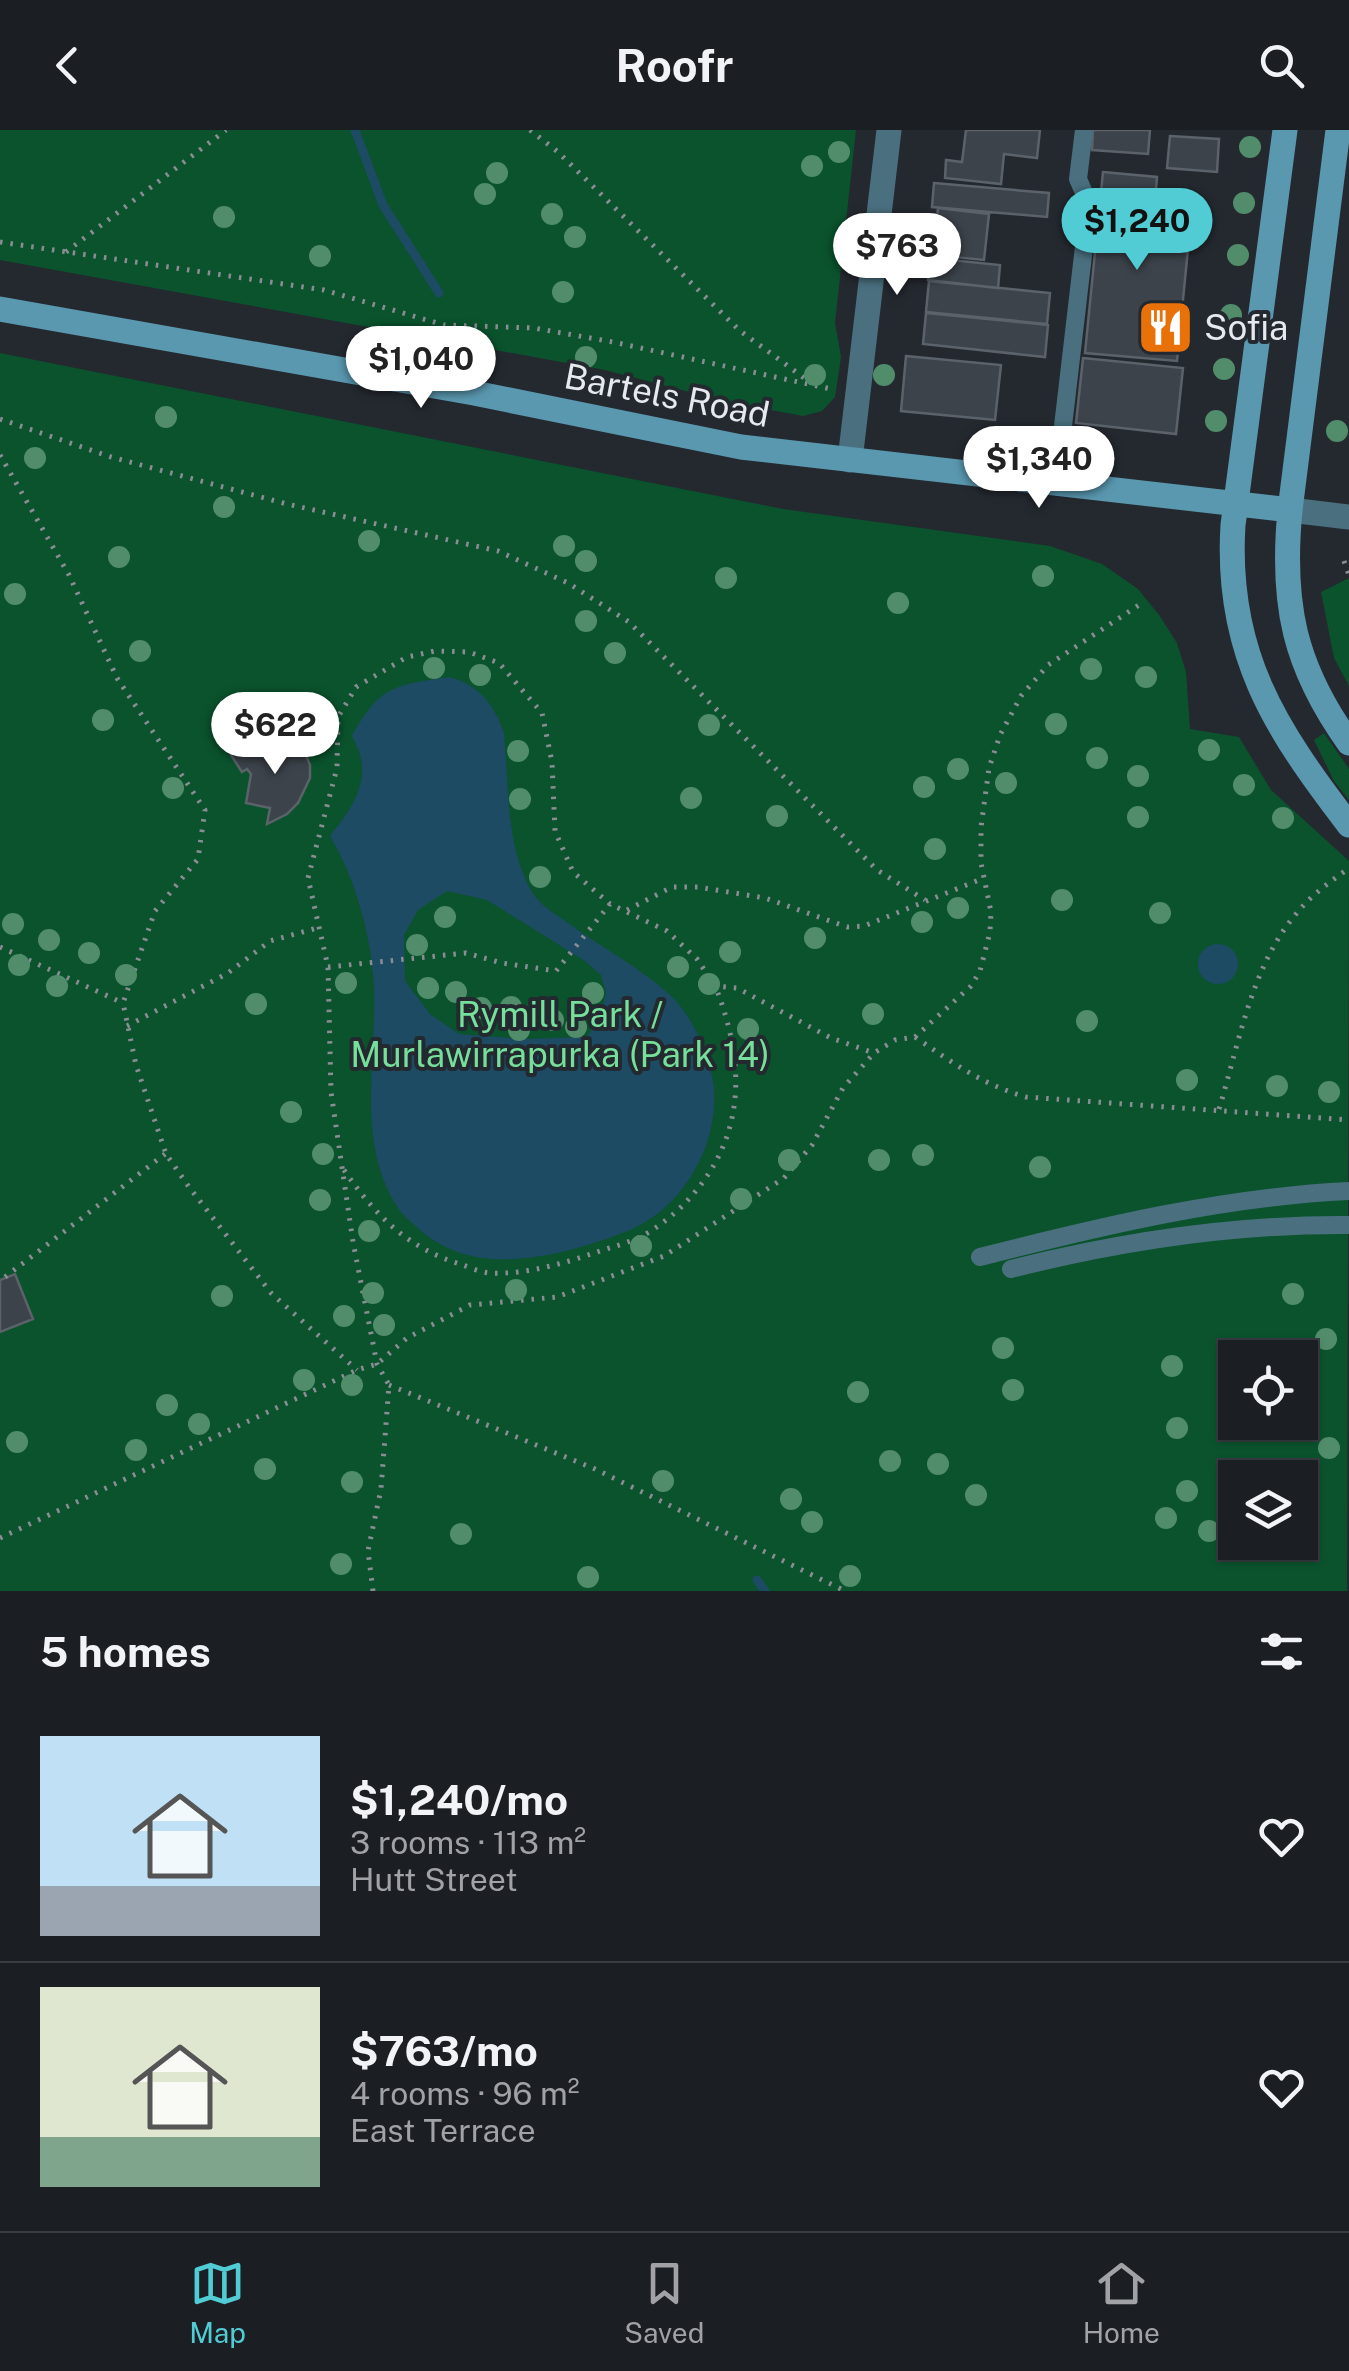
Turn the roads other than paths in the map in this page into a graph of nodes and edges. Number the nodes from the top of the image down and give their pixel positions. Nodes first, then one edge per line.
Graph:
1 (889, 130) edge
2 (1084, 130) edge
3 (1285, 130) edge
4 (1338, 130) edge
5 (1341, 170) edge
6 (0, 309) edge
7 (850, 460) junction
8 (1056, 486) junction
9 (1236, 504) junction
10 (1290, 510) junction
11 (1349, 517) edge
12 (1349, 743) edge
13 (1349, 826) edge
14 (1349, 1190) edge
15 (1349, 1225) edge
16 (1080, 1232) junction
17 (1085, 1252) junction
18 (980, 1257) dead end
19 (1011, 1268) dead end

1 - 7 street
2 - 8 lane
3 - 9 main road
4 - 5 main road
5 - 10 main road
6 - 7 main road, Bartels Road
7 - 8 main road, Bartels Road
8 - 9 main road, Bartels Road
9 - 10 main road, Bartels Road
9 - 13 main road
10 - 11 street
10 - 12 main road
14 - 16 lane
15 - 17 lane
16 - 17 lane
16 - 18 lane
17 - 19 lane

